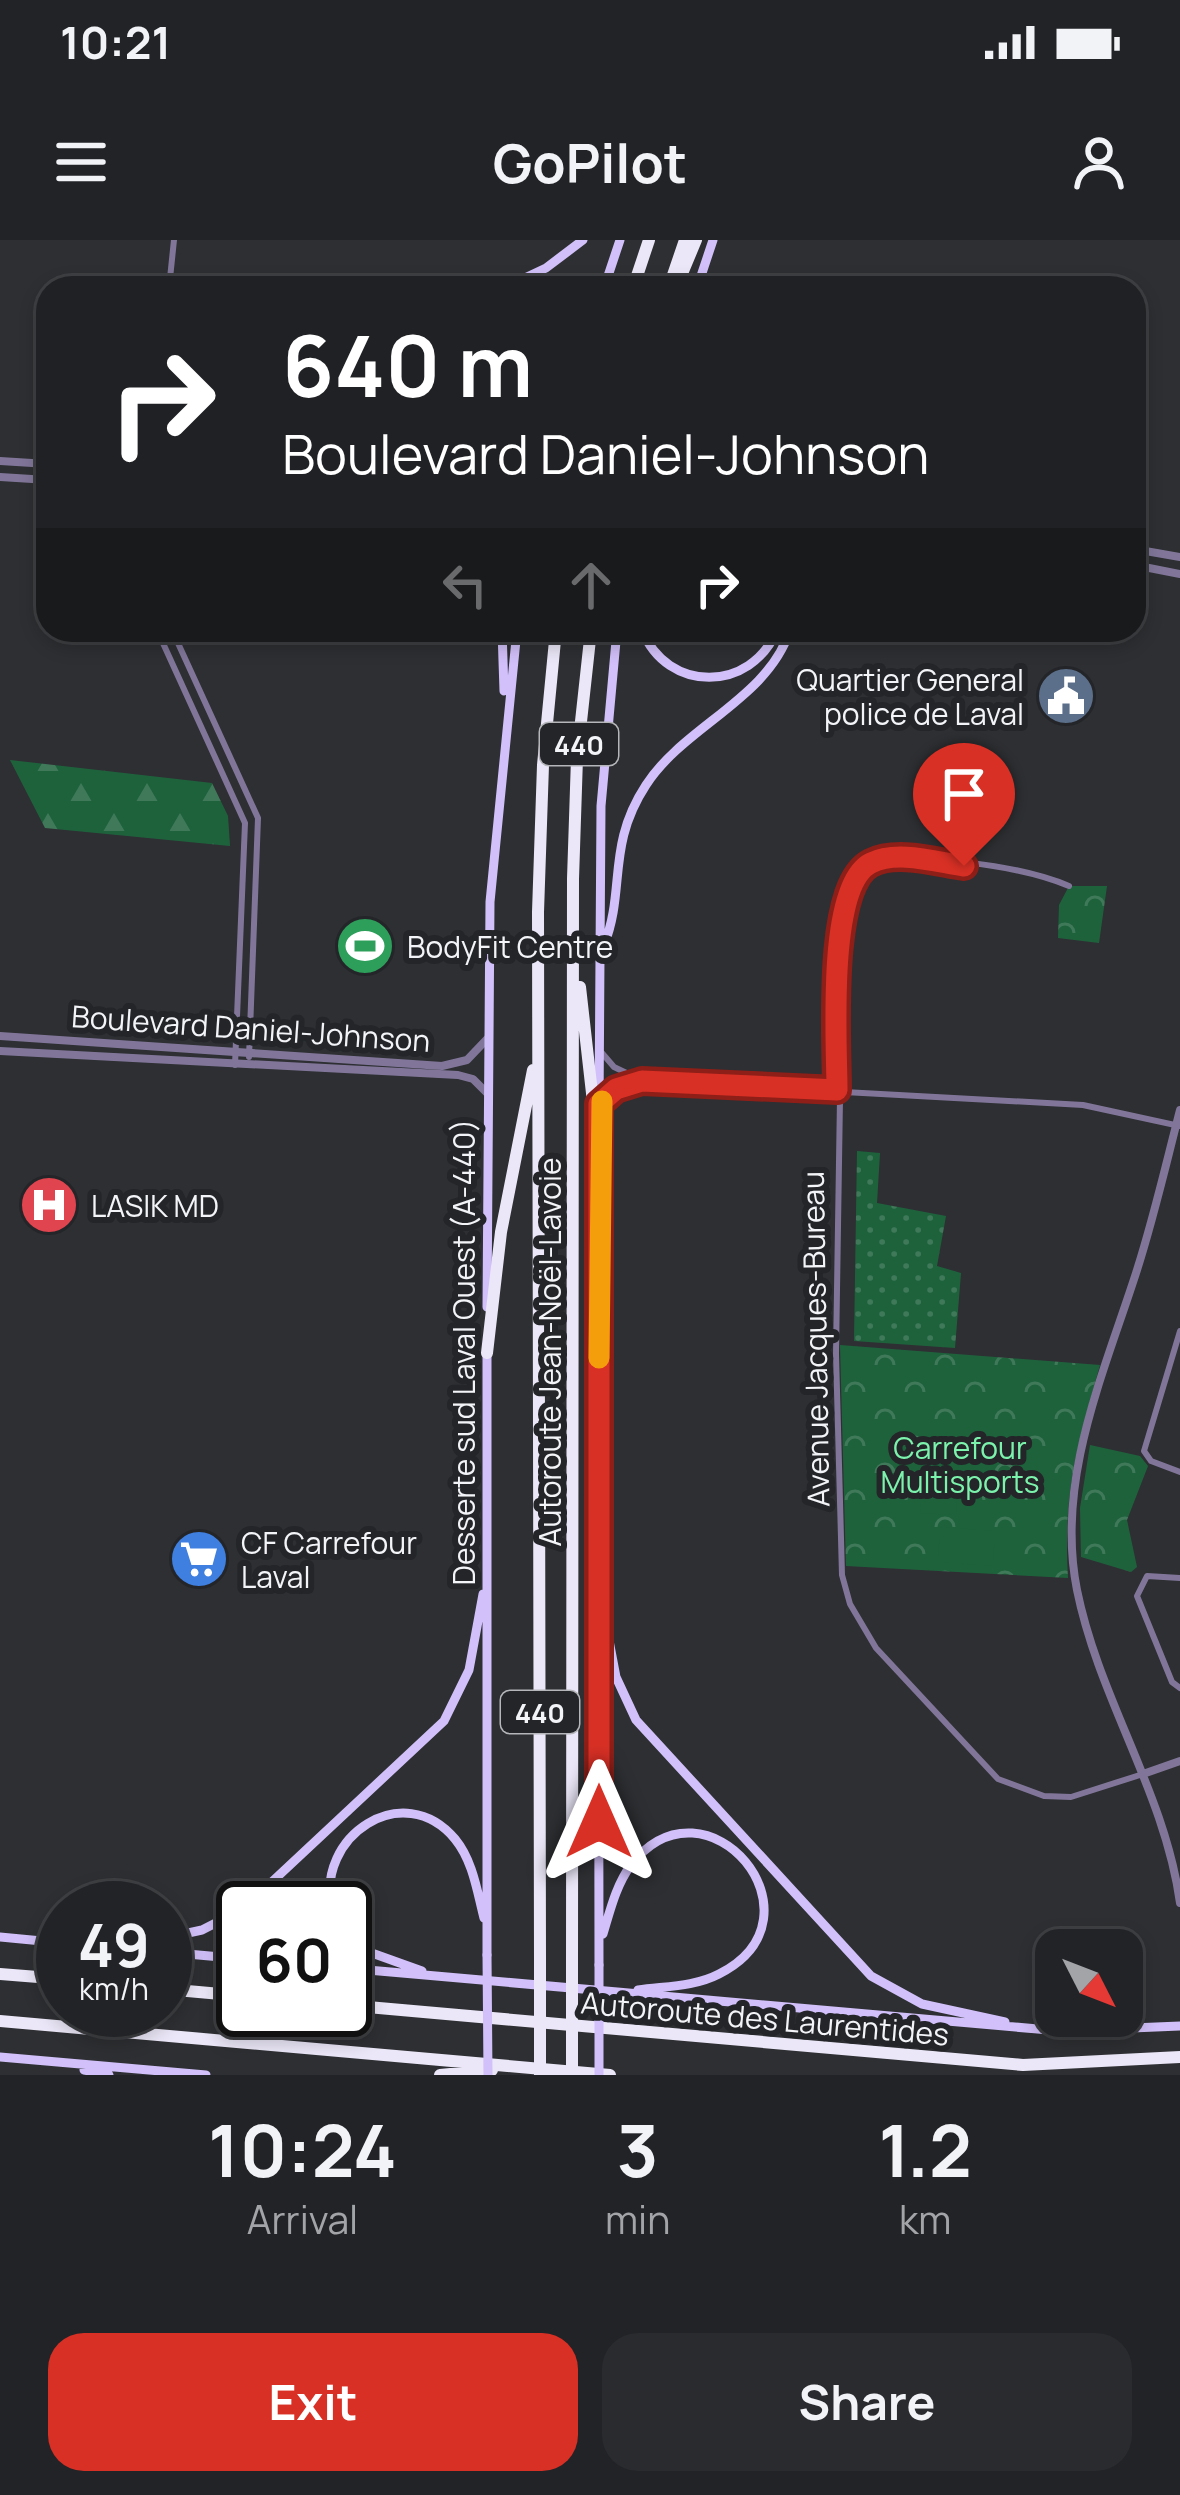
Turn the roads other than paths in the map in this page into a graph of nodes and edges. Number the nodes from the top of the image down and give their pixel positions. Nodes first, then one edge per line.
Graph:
1 (174, 240) edge
2 (583, 240) edge
3 (620, 240) edge
4 (649, 240) edge
5 (685, 240) edge
6 (696, 240) edge
7 (713, 240) edge
8 (170, 276) edge
9 (529, 276) edge
10 (608, 276) edge
11 (636, 276) edge
12 (676, 276) edge
13 (679, 276) edge
14 (702, 276) edge
15 (0, 461) edge
16 (36, 463) edge
17 (0, 478) edge
18 (36, 480) edge
19 (1146, 551) edge
20 (1180, 557) edge
21 (1146, 567) edge
22 (1180, 574) edge
23 (162, 642) edge
24 (177, 642) edge
25 (503, 642) edge
26 (515, 642) edge
27 (555, 642) edge
28 (590, 642) edge
29 (616, 642) edge
30 (651, 642) edge
31 (768, 642) edge
32 (784, 642) edge
33 (506, 712) junction
34 (1069, 886) dead end
35 (573, 933) junction
36 (602, 950) junction
37 (0, 1036) edge
38 (488, 1038) junction
39 (538, 1042) junction
40 (236, 1048) junction
41 (599, 1049) junction
42 (0, 1051) edge
43 (250, 1051) junction
44 (235, 1065) junction
45 (248, 1066) junction
46 (642, 1081) junction
47 (837, 1090) junction
48 (488, 1094) junction
49 (599, 1104) junction
50 (1180, 1111) edge
51 (1179, 1127) edge
52 (598, 1146) junction
53 (1180, 1331) edge
54 (487, 1353) junction
55 (1180, 1472) edge
56 (487, 1564) junction
57 (1180, 1578) edge
58 (599, 1586) junction
59 (1180, 1688) edge
60 (1180, 1760) edge
61 (1143, 1774) junction
62 (273, 1881) edge
63 (330, 1881) edge
64 (1180, 1903) edge
65 (487, 1930) junction
66 (0, 1937) edge
67 (36, 1940) edge
68 (599, 1945) junction
69 (372, 1953) edge
70 (372, 1970) edge
71 (0, 1974) edge
72 (438, 1976) junction
73 (36, 1977) edge
74 (620, 1992) junction
75 (372, 2007) edge
76 (0, 2021) edge
77 (1180, 2026) edge
78 (1035, 2028) edge
79 (1035, 2029) edge
80 (1143, 2030) edge
81 (0, 2057) edge
82 (1180, 2057) edge
83 (44, 2061) junction
84 (525, 2068) junction
85 (110, 2075) edge
86 (206, 2075) edge
87 (440, 2075) edge
88 (488, 2075) edge
89 (540, 2075) edge
90 (572, 2075) edge
91 (599, 2075) edge
92 (610, 2075) edge

1 - 8 street
2 - 9 main road
3 - 10 main road
4 - 11 highway
5 - 12 highway
6 - 13 highway
7 - 14 main road
15 - 16 street
17 - 18 street
19 - 20 street
21 - 22 street
23 - 40 street
24 - 43 street
25 - 33 main road
26 - 33 main road, Desserte sud Laval Ouest (A-440)
27 - 39 highway, Autoroute Jean-Noël-Lavoie / 440
28 - 35 highway, Autoroute Jean-Noël-Lavoie / 440
29 - 36 main road
30 - 31 main road
32 - 36 main road
33 - 38 main road, Desserte sud Laval Ouest (A-440)
34 - 47 street, Avenue Jacques-Bureau
35 - 52 highway
35 - 90 highway, Autoroute Jean-Noël-Lavoie / 440, bridge
36 - 41 main road
37 - 40 street, Boulevard Daniel-Johnson
38 - 43 street, Boulevard Daniel-Johnson
38 - 48 main road, Desserte sud Laval Ouest (A-440)
39 - 54 highway
39 - 89 highway, Autoroute Jean-Noël-Lavoie / 440, bridge
40 - 43 street, Boulevard Daniel-Johnson
40 - 44 street
41 - 46 street
41 - 49 main road
42 - 44 street, Boulevard Daniel-Johnson
43 - 45 street
44 - 45 street, Boulevard Daniel-Johnson
45 - 48 street, Boulevard Daniel-Johnson
46 - 47 street
46 - 49 street
47 - 51 street
47 - 61 street, Avenue Jacques-Bureau
48 - 54 main road, Desserte sud Laval Ouest (A-440)
49 - 52 main road
50 - 51 street
51 - 61 street
52 - 58 main road
53 - 55 street
54 - 56 main road, Desserte sud Laval Ouest (A-440)
56 - 62 main road
56 - 65 main road, Desserte sud Laval Ouest (A-440)
57 - 59 street
58 - 68 main road
58 - 78 main road
60 - 61 street, Avenue Jacques-Bureau
61 - 64 street
63 - 65 main road
65 - 88 main road, Desserte sud Laval Ouest (A-440), bridge
66 - 67 main road
68 - 74 main road
68 - 91 main road, bridge
69 - 72 main road
70 - 72 main road
71 - 73 highway
72 - 74 main road
74 - 79 main road
75 - 82 highway, Autoroute des Laurentides
76 - 84 highway
77 - 80 main road
81 - 83 main road
83 - 85 main road
83 - 86 main road
84 - 87 highway
84 - 92 highway

